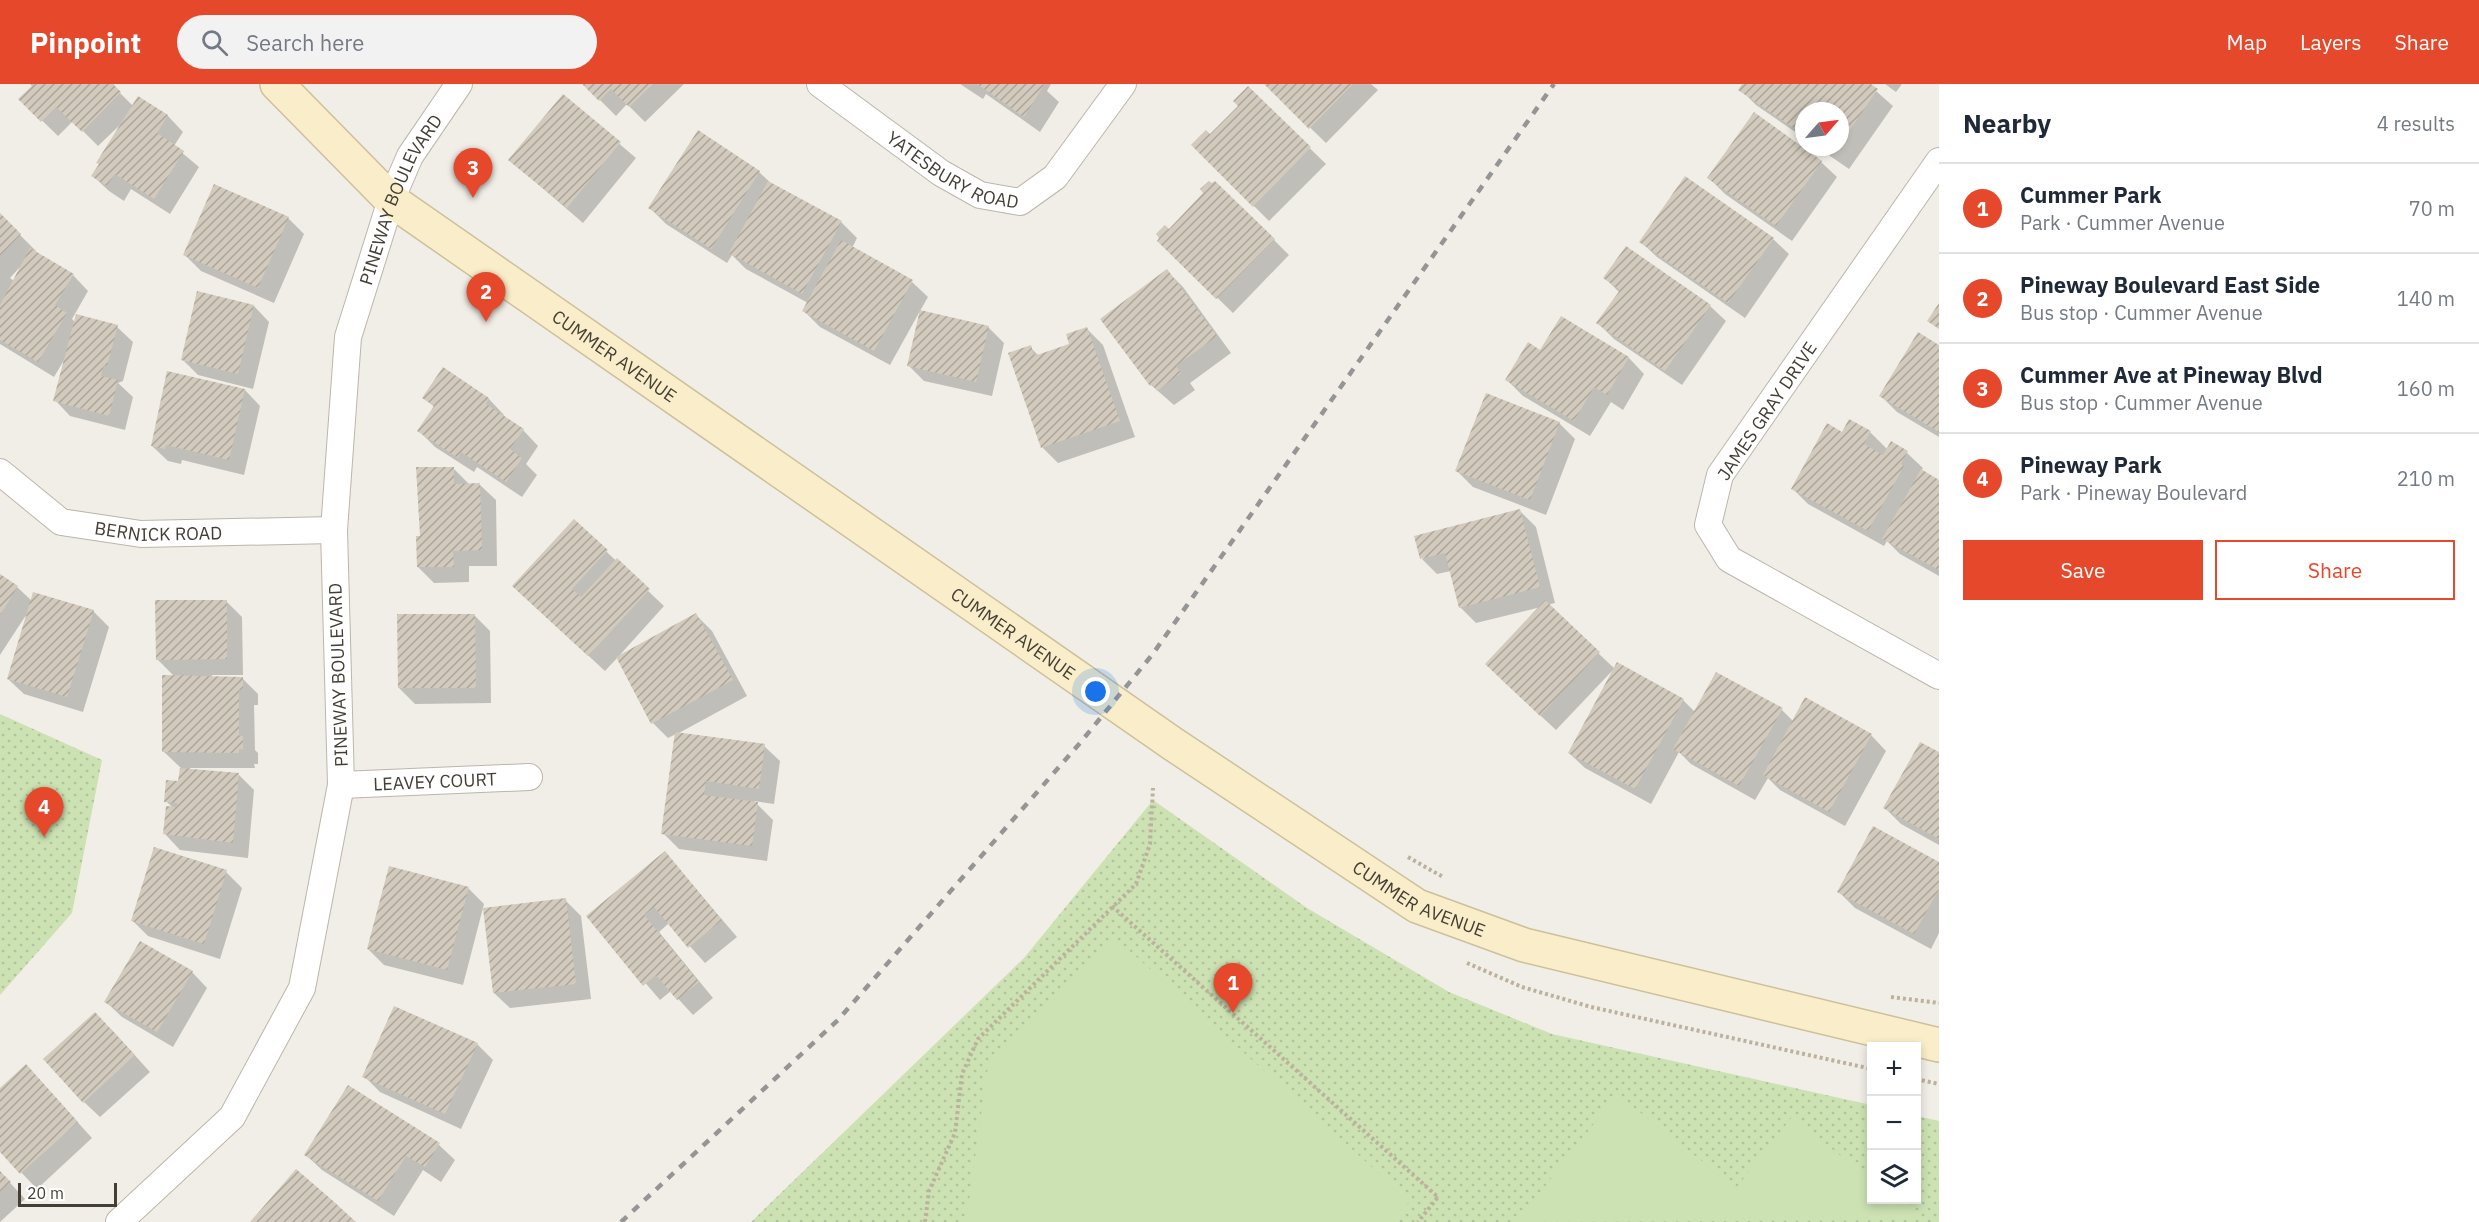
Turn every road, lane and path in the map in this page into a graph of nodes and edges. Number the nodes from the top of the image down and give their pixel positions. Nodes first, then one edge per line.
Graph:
1 (277, 84) edge
2 (459, 84) edge
3 (820, 84) edge
4 (1122, 84) edge
5 (1939, 161) edge
6 (391, 201) junction
7 (0, 472) edge
8 (334, 530) junction
9 (1939, 675) edge
10 (529, 777) dead end
11 (341, 785) junction
12 (1153, 788) dead end
13 (1406, 855) dead end
14 (1444, 878) dead end
15 (1112, 906) junction
16 (1889, 997) dead end
17 (1939, 1003) edge
18 (1939, 1045) edge
19 (1921, 1079) edge
20 (1939, 1083) edge
21 (119, 1222) edge
22 (925, 1222) edge
23 (1418, 1222) edge

1 - 6 street, CUMMER AVENUE
2 - 6 street, PINEWAY BOULEVARD
3 - 4 street, YATESBURY ROAD
5 - 9 street, JAMES GRAY DRIVE
6 - 8 street, PINEWAY BOULEVARD
6 - 18 street, CUMMER AVENUE
7 - 8 street, BERNICK ROAD
8 - 11 street, PINEWAY BOULEVARD
10 - 11 street, LEAVEY COURT
11 - 21 street, PINEWAY BOULEVARD
12 - 15 path
13 - 14 path
15 - 22 path
15 - 23 path
16 - 17 path
19 - 20 path

